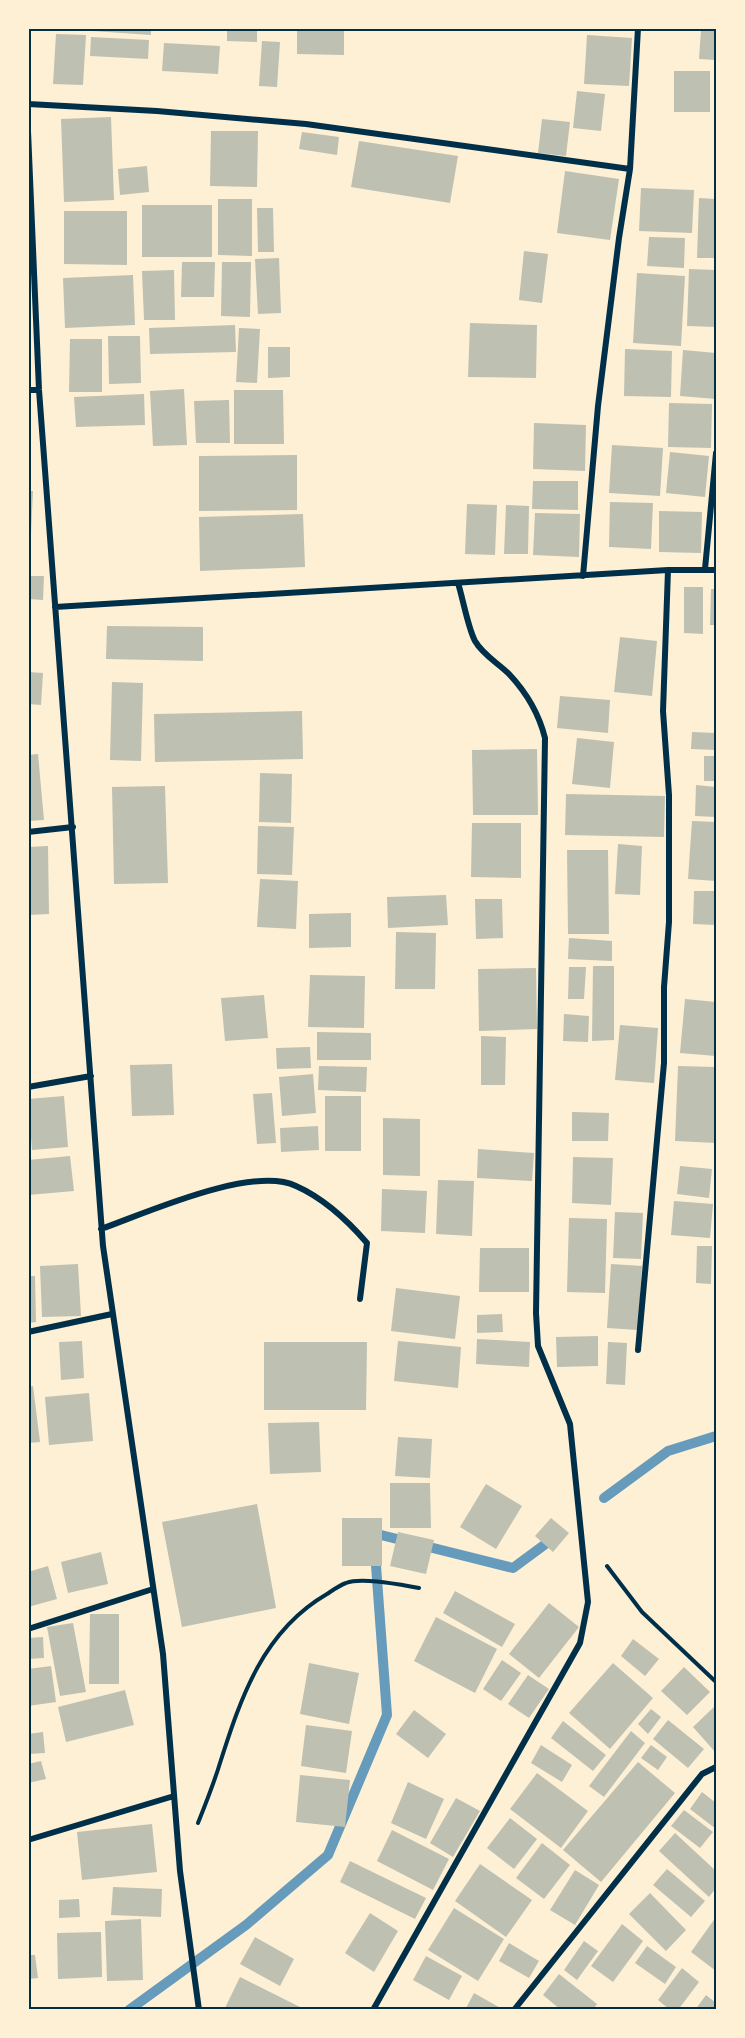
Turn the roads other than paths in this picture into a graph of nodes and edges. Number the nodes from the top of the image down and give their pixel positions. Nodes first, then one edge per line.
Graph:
1 (639, 28) edge
2 (28, 104) edge
3 (28, 131) edge
4 (630, 169) junction
5 (28, 390) edge
6 (39, 390) junction
7 (717, 453) edge
8 (705, 569) junction
9 (668, 570) junction
10 (717, 570) edge
11 (583, 576) junction
12 (458, 583) junction
13 (55, 607) junction
14 (73, 827) junction
15 (28, 832) edge
16 (91, 1076) junction
17 (28, 1087) edge
18 (101, 1229) junction
19 (360, 1299) dead end
20 (112, 1314) junction
21 (28, 1332) edge
22 (638, 1350) dead end
23 (153, 1589) junction
24 (28, 1629) edge
25 (717, 1767) edge
26 (174, 1796) junction
27 (28, 1840) edge
28 (199, 2010) edge
29 (373, 2010) edge
30 (514, 2010) edge

1 - 4 street
2 - 4 street
3 - 6 street
4 - 11 street
5 - 6 street
6 - 13 street
7 - 8 street
8 - 9 street
8 - 10 street
9 - 11 street
9 - 22 street
11 - 12 street
12 - 13 street
12 - 29 street
13 - 14 street
14 - 15 street
14 - 16 street
16 - 17 street
16 - 18 street
18 - 19 street
18 - 20 street
20 - 21 street
20 - 23 street
23 - 24 street
23 - 26 street
25 - 30 street
26 - 27 street
26 - 28 street

